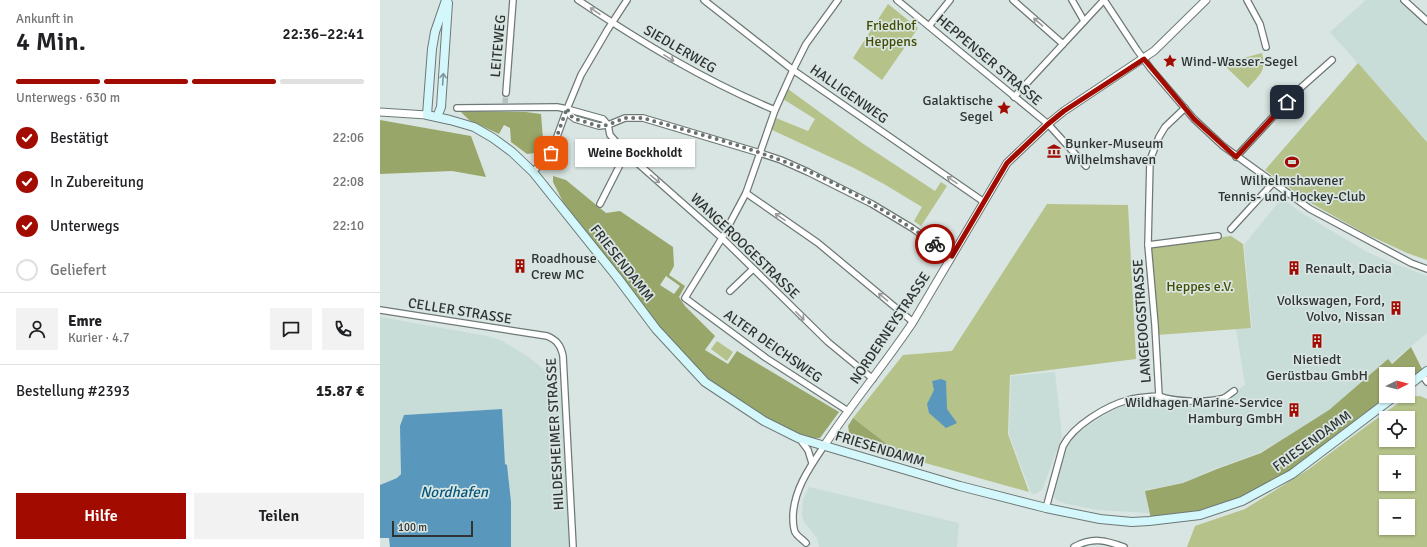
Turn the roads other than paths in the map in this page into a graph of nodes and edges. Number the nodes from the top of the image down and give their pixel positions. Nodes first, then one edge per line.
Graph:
1 (447, 0) edge
2 (513, 0) edge
3 (578, 0) edge
4 (627, 0) edge
5 (704, 0) edge
6 (838, 0) edge
7 (897, 0) edge
8 (950, 0) edge
9 (1013, 0) edge
10 (1072, 0) edge
11 (1104, 0) edge
12 (1206, 0) edge
13 (1246, 0) edge
14 (1405, 0) edge
15 (1084, 21) junction
16 (1427, 21) edge
17 (612, 23) junction
18 (929, 26) junction
19 (1063, 44) junction
20 (1266, 47) dead end
21 (1144, 59) junction
22 (1332, 60) dead end
23 (793, 70) junction
24 (506, 93) tunnel mouth
25 (1014, 97) junction
26 (441, 107) junction
27 (457, 108) dead end
28 (567, 108) junction
29 (1185, 108) junction
30 (775, 110) junction
31 (380, 112) edge
32 (427, 115) junction
33 (437, 117) junction
34 (450, 120) junction
35 (1048, 124) junction
36 (608, 125) junction
37 (626, 153) junction
38 (760, 153) junction
39 (1236, 157) junction
40 (1086, 166) dead end
41 (533, 172) junction
42 (1273, 183) junction
43 (746, 193) junction
44 (984, 202) junction
45 (600, 204) dead end
46 (1231, 229) dead end
47 (1218, 236) dead end
48 (722, 238) junction
49 (1148, 245) junction
50 (952, 256) junction
51 (1427, 268) edge
52 (753, 269) junction
53 (730, 291) dead end
54 (380, 310) edge
55 (913, 322) junction
56 (537, 335) joint
57 (1424, 373) edge
58 (873, 379) junction
59 (1415, 380) edge
60 (1427, 382) edge
61 (1234, 391) dead end
62 (1159, 396) junction
63 (1386, 403) edge
64 (848, 411) junction
65 (798, 438) junction
66 (824, 446) junction
67 (812, 463) junction
68 (1046, 508) junction
69 (806, 543) dead end
70 (573, 547) edge
71 (1074, 547) edge
72 (1124, 547) edge

26 -> 1 main road
1 - 32 main road
2 - 24 street, LEITEWEG
17 -> 3 street, SIEDLERWEG
4 - 17 street
5 - 23 street, HALLIGENWEG
6 - 23 street
7 - 18 street, HEPPENSER STRASSE
8 - 18 street
19 -> 9 street
10 - 15 street
11 - 15 street
11 - 21 street
12 - 21 street, NORDERNEYSTRASSE
13 - 20 street
14 - 16 street
15 - 19 street
17 - 28 street
17 -> 30 street, SIEDLERWEG
18 - 25 street, HEPPENSER STRASSE
19 - 25 street
21 - 29 street
21 - 35 street, NORDERNEYSTRASSE
22 - 39 street
23 - 30 street
44 -> 23 street, HALLIGENWEG
25 - 35 street, HEPPENSER STRASSE
26 - 33 main road
26 - 34 main road
27 - 28 street
28 - 36 street
28 - 41 street
29 - 39 street
29 - 49 street, LANGEOOGSTRASSE
30 - 38 street
31 - 32 street
32 - 33 main road, FRIESENDAMM
33 - 34 main road, FRIESENDAMM
34 - 41 main road, FRIESENDAMM
35 - 40 street, HEPPENSER STRASSE
35 - 44 street, NORDERNEYSTRASSE
36 - 37 street, WANGEROOGESTRASSE
36 - 38 street
37 - 45 street
37 -> 48 street, WANGEROOGESTRASSE
38 - 43 street
38 - 50 street
39 - 42 street
41 - 65 main road, FRIESENDAMM
42 - 46 street
42 - 51 street
43 - 48 street
55 -> 43 street
44 - 50 street, NORDERNEYSTRASSE
47 - 49 street, LANGEOOGSTRASSE
48 - 52 street, WANGEROOGESTRASSE
48 - 64 street, ALTER DEICHSWEG
49 - 62 street, LANGEOOGSTRASSE
50 - 55 street, NORDERNEYSTRASSE
52 - 53 street
52 -> 58 street, WANGEROOGESTRASSE
54 - 56 street, CELLER STRASSE
55 - 58 street, NORDERNEYSTRASSE
56 - 70 street, HILDESHEIMER STRASSE
57 - 59 main road
57 - 60 street
58 - 64 street, NORDERNEYSTRASSE
61 - 62 street, LANGEOOGSTRASSE
62 - 68 street, LANGEOOGSTRASSE
63 - 68 main road, FRIESENDAMM
64 - 66 street, NORDERNEYSTRASSE
65 - 66 main road, FRIESENDAMM
65 - 67 street
66 - 67 street
66 - 68 main road, FRIESENDAMM
67 - 69 street
71 - 72 street

